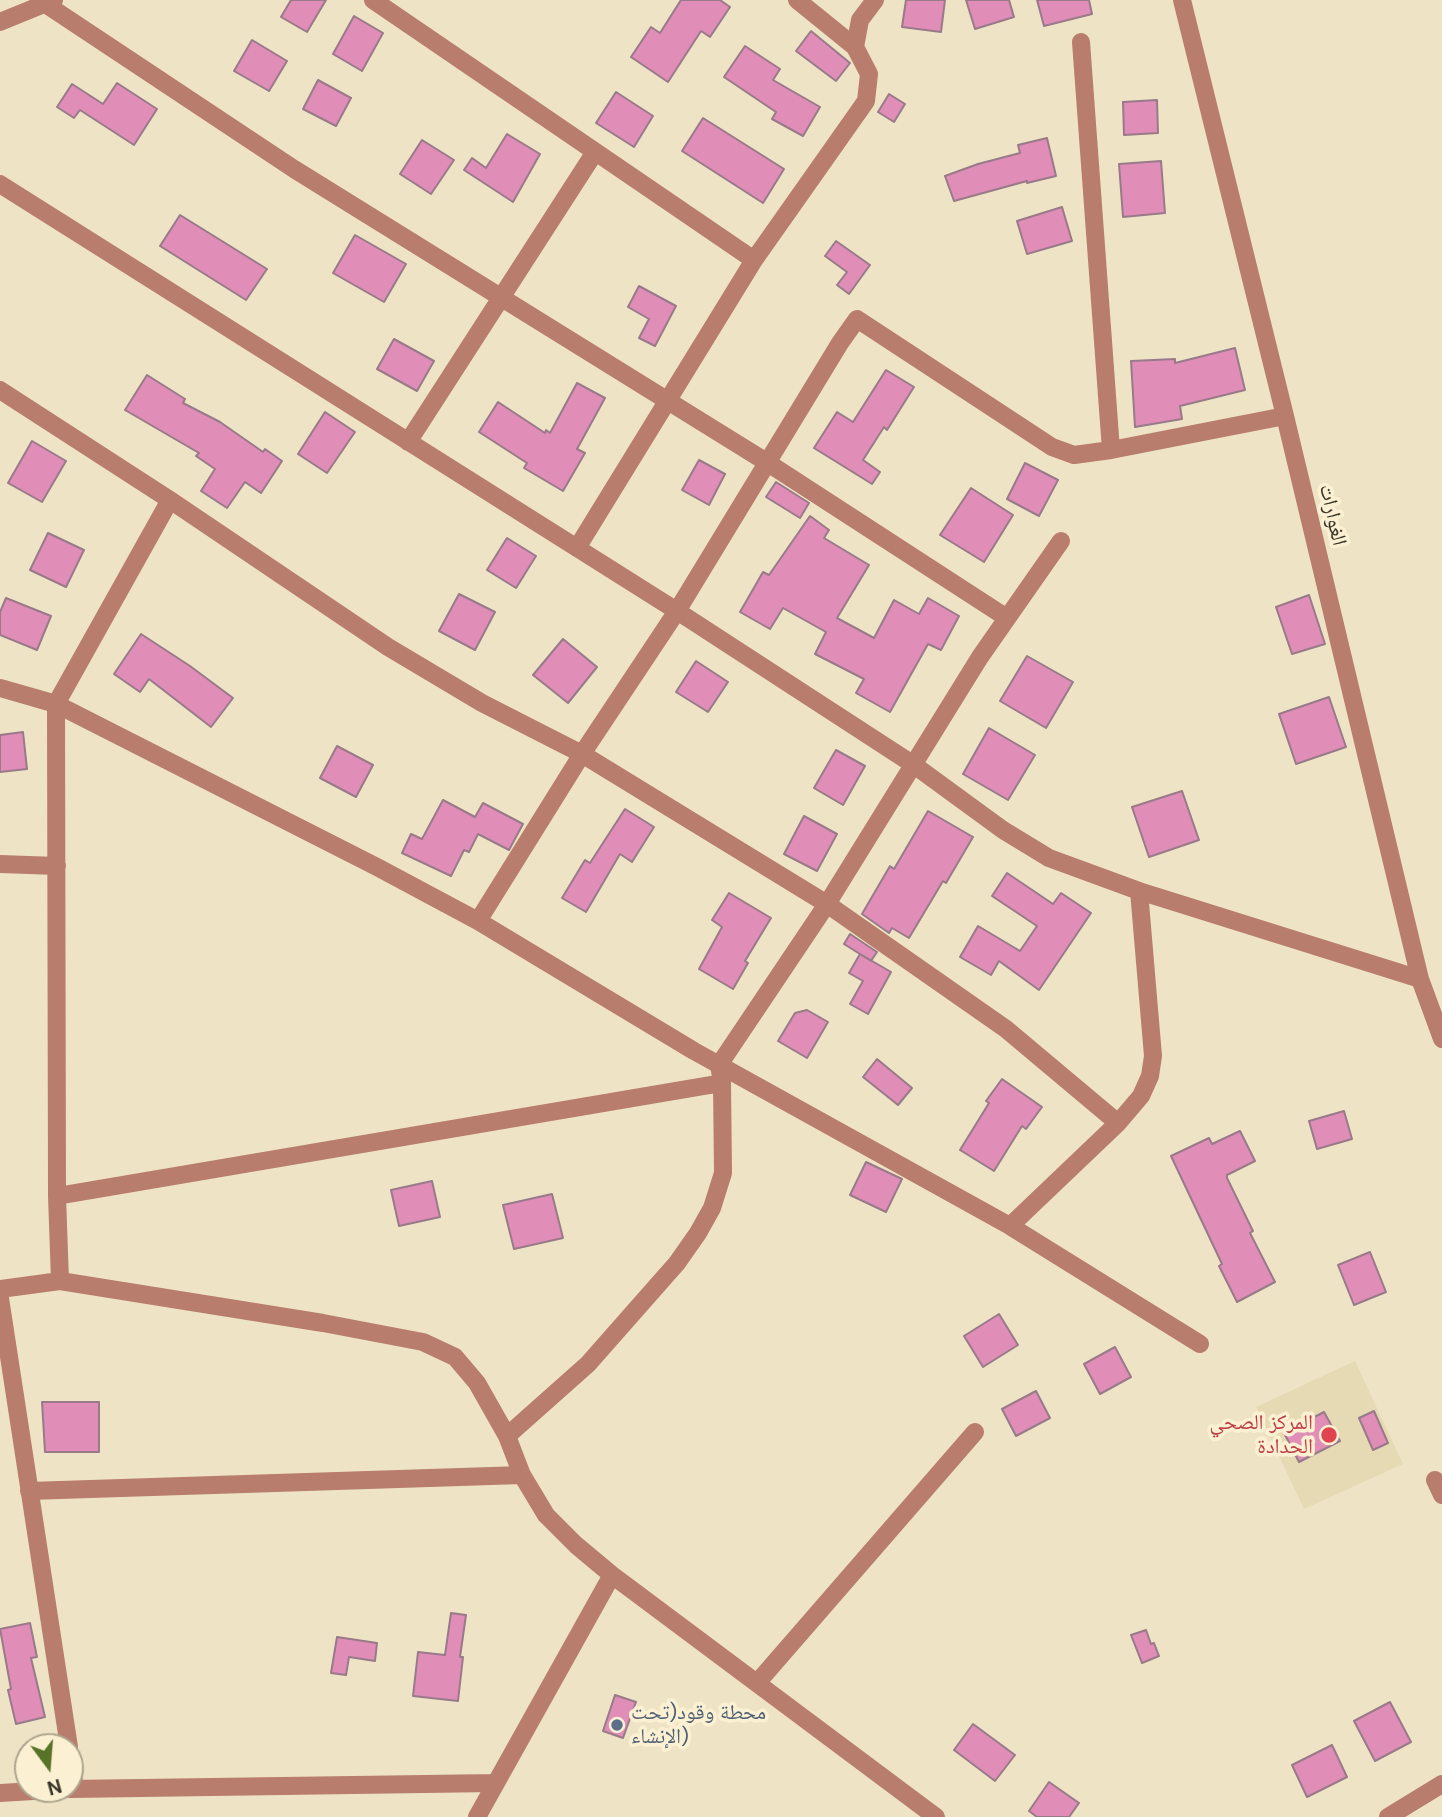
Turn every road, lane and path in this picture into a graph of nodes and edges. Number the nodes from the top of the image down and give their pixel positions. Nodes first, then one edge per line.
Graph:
1 (373, 0) edge
2 (797, 0) edge
3 (875, 0) edge
4 (1182, 0) edge
5 (47, 1) edge
6 (0, 22) edge
7 (1081, 42) dead end
8 (855, 47) junction
9 (595, 152) junction
10 (0, 184) edge
11 (754, 260) junction
12 (500, 297) junction
13 (0, 390) edge
14 (668, 401) junction
15 (1285, 416) junction
16 (408, 442) junction
17 (1111, 450) junction
18 (768, 463) junction
19 (170, 500) junction
20 (1062, 541) dead end
21 (577, 548) junction
22 (677, 611) junction
23 (1007, 618) junction
24 (0, 688) edge
25 (56, 704) junction
26 (582, 754) junction
27 (914, 765) junction
28 (0, 864) edge
29 (57, 866) junction
30 (1139, 891) junction
31 (827, 904) junction
32 (478, 921) junction
33 (1420, 979) junction
34 (1442, 1039) edge
35 (721, 1074) junction
36 (1118, 1123) junction
37 (57, 1196) junction
38 (1010, 1226) junction
39 (60, 1281) junction
40 (0, 1289) edge
41 (0, 1297) edge
42 (1200, 1344) dead end
43 (975, 1432) dead end
44 (507, 1436) junction
45 (522, 1475) junction
46 (29, 1490) junction
47 (612, 1575) junction
48 (757, 1683) junction
49 (67, 1733) edge
50 (495, 1783) junction
51 (1442, 1784) edge
52 (84, 1789) edge
53 (477, 1817) edge
54 (936, 1817) edge
55 (1388, 1817) edge

1 - 9 street
2 - 8 street
3 - 8 street
4 - 15 street, الغوارات
5 - 6 street
5 - 12 street
7 - 17 street
8 - 11 street
9 - 11 street
9 - 12 street
10 - 16 street
11 - 14 street
12 - 14 street
12 - 16 street
13 - 19 street
14 - 18 street
14 - 21 street
15 - 17 street
15 - 33 street, الغوارات
16 - 21 street
17 - 18 street
18 - 22 street
18 - 23 street
19 - 25 street
19 - 26 street
20 - 23 street
21 - 22 street
22 - 26 street
22 - 27 street
23 - 27 street
24 - 25 street
25 - 29 street
25 - 32 street
26 - 31 street
26 - 32 street
27 - 30 street
27 - 31 street
28 - 29 street
29 - 37 street
30 - 33 street
30 - 36 street
31 - 35 street
31 - 36 street
32 - 35 street
33 - 34 street, الغوارات
35 - 37 street
35 - 38 street
35 - 44 street
36 - 38 street
37 - 39 street
38 - 42 street
39 - 40 street
39 - 44 street
41 - 46 street
43 - 48 street
44 - 45 street
45 - 46 street
45 - 47 street
46 - 49 street
47 - 48 street
47 - 50 street
48 - 54 street
50 - 52 street
50 - 53 street
51 - 55 street

